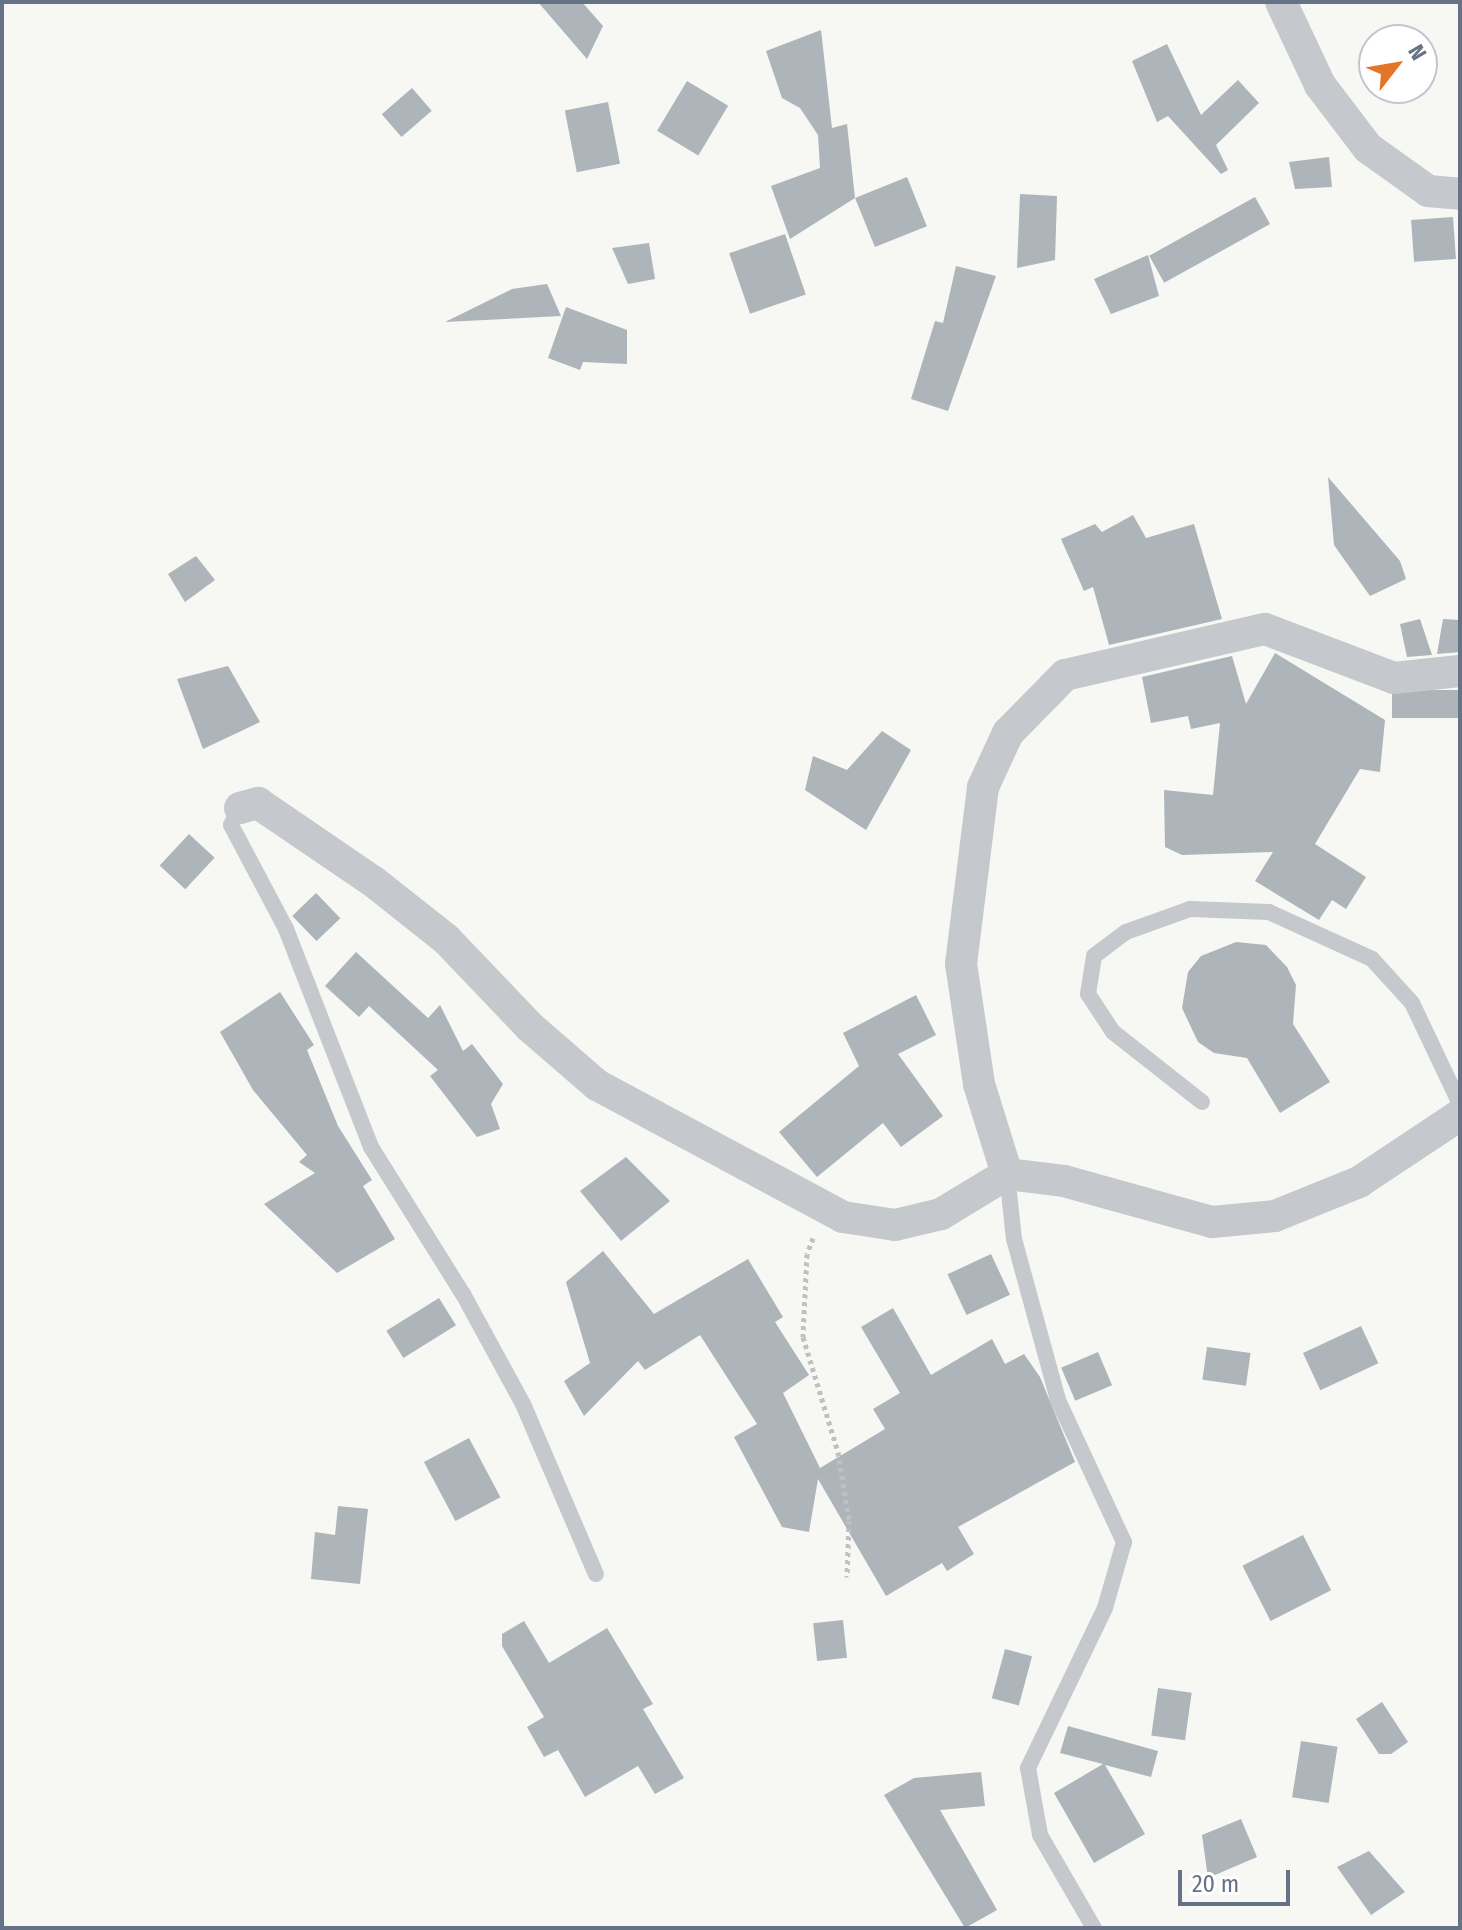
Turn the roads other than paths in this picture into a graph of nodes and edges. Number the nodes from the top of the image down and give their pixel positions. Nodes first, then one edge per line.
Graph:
1 (1281, 2) edge
2 (1460, 194) edge
3 (1460, 671) edge
4 (240, 808) joint
5 (1202, 1102) dead end
6 (1460, 1104) edge
7 (1460, 1115) edge
8 (1007, 1174) junction
9 (596, 1574) dead end
10 (1094, 1928) edge

1 - 2 street
3 - 8 street
4 - 8 street
4 - 9 lane
5 - 6 lane
7 - 8 street
8 - 10 lane

